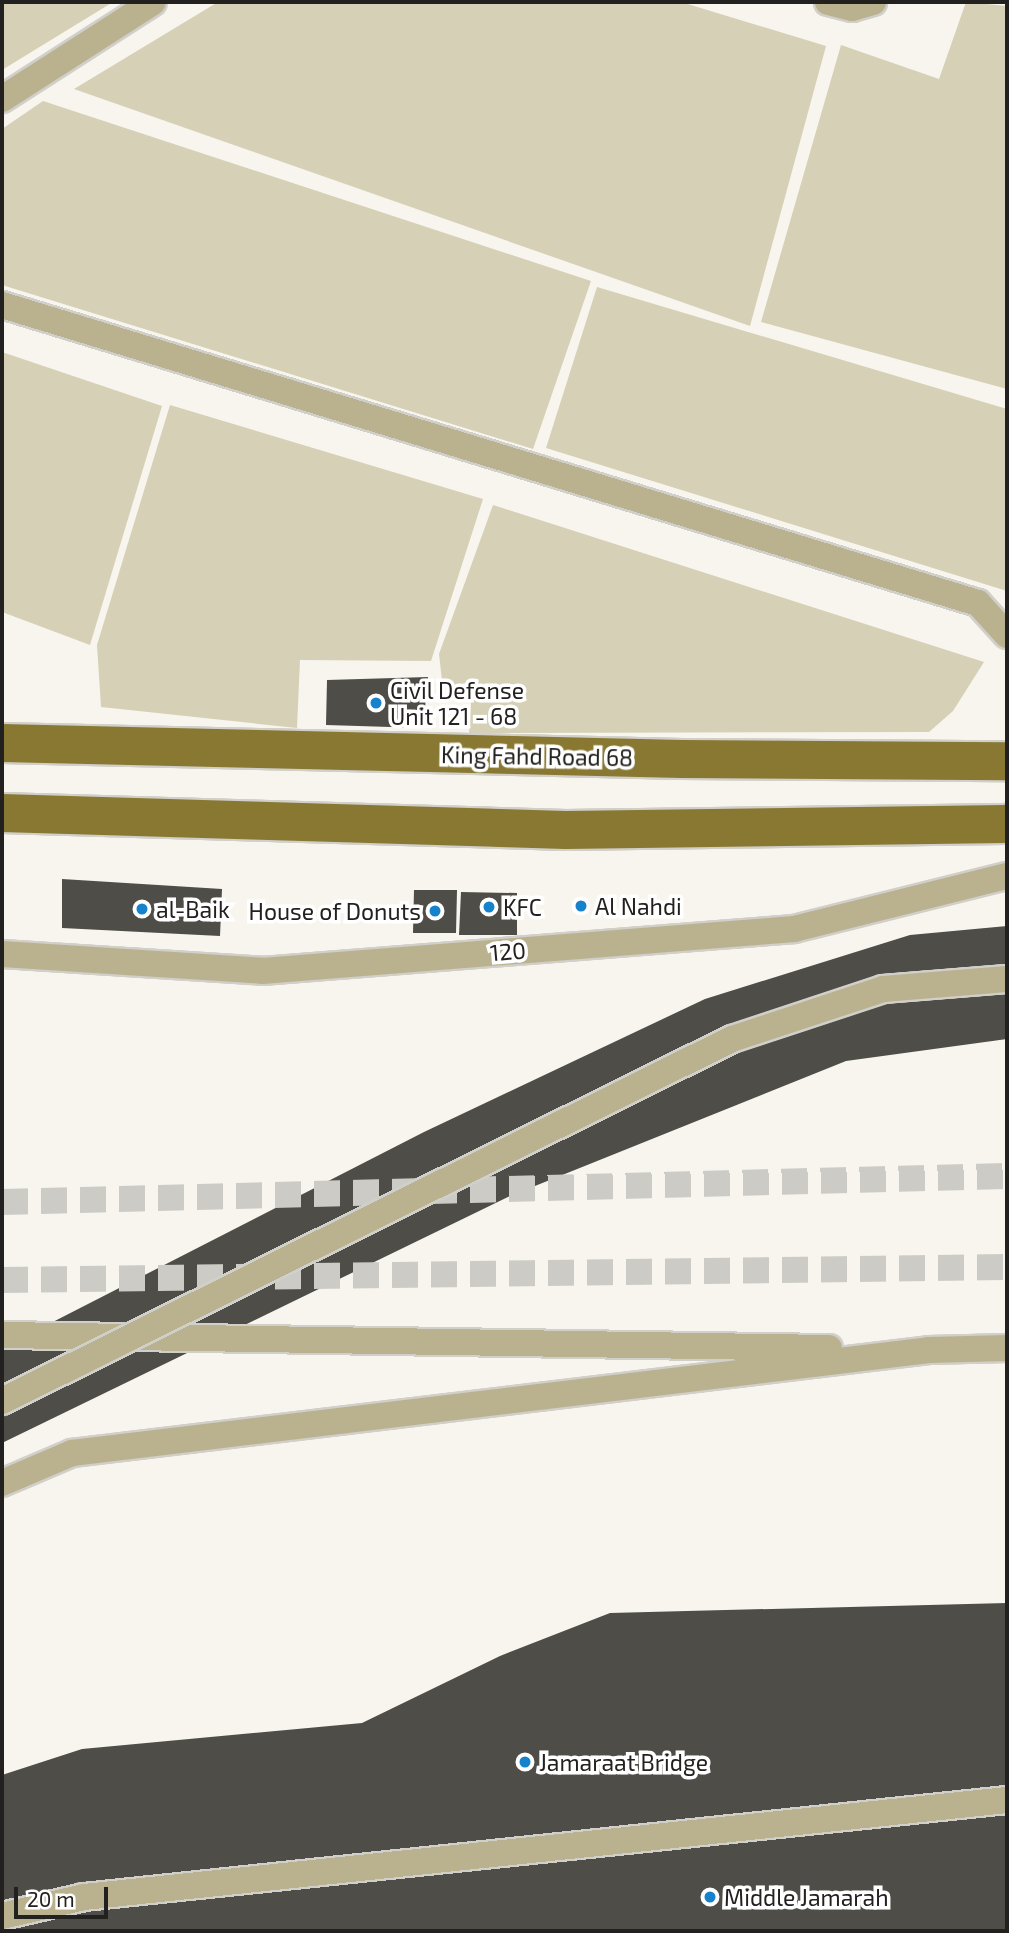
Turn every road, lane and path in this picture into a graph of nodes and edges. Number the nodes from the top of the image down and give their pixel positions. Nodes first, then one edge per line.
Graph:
1 (153, 2) edge
2 (828, 2) edge
3 (873, 2) edge
4 (2, 99) edge
5 (2, 305) edge
6 (1007, 635) edge
7 (2, 743) edge
8 (1007, 761) edge
9 (2, 813) edge
10 (1007, 824) edge
11 (1007, 876) edge
12 (2, 954) edge
13 (1007, 979) edge
14 (2, 1335) edge
15 (1007, 1348) edge
16 (929, 1350) junction
17 (2, 1401) edge
18 (2, 1483) edge
19 (1007, 1800) edge
20 (2, 1916) edge

1 - 4 street
2 - 3 street
5 - 6 street
7 - 8 main road, King Fahd Road 68
9 - 10 main road
11 - 12 street, 120
13 - 17 street, bridge
14 - 16 street
15 - 16 street
16 - 18 street
19 - 20 street

